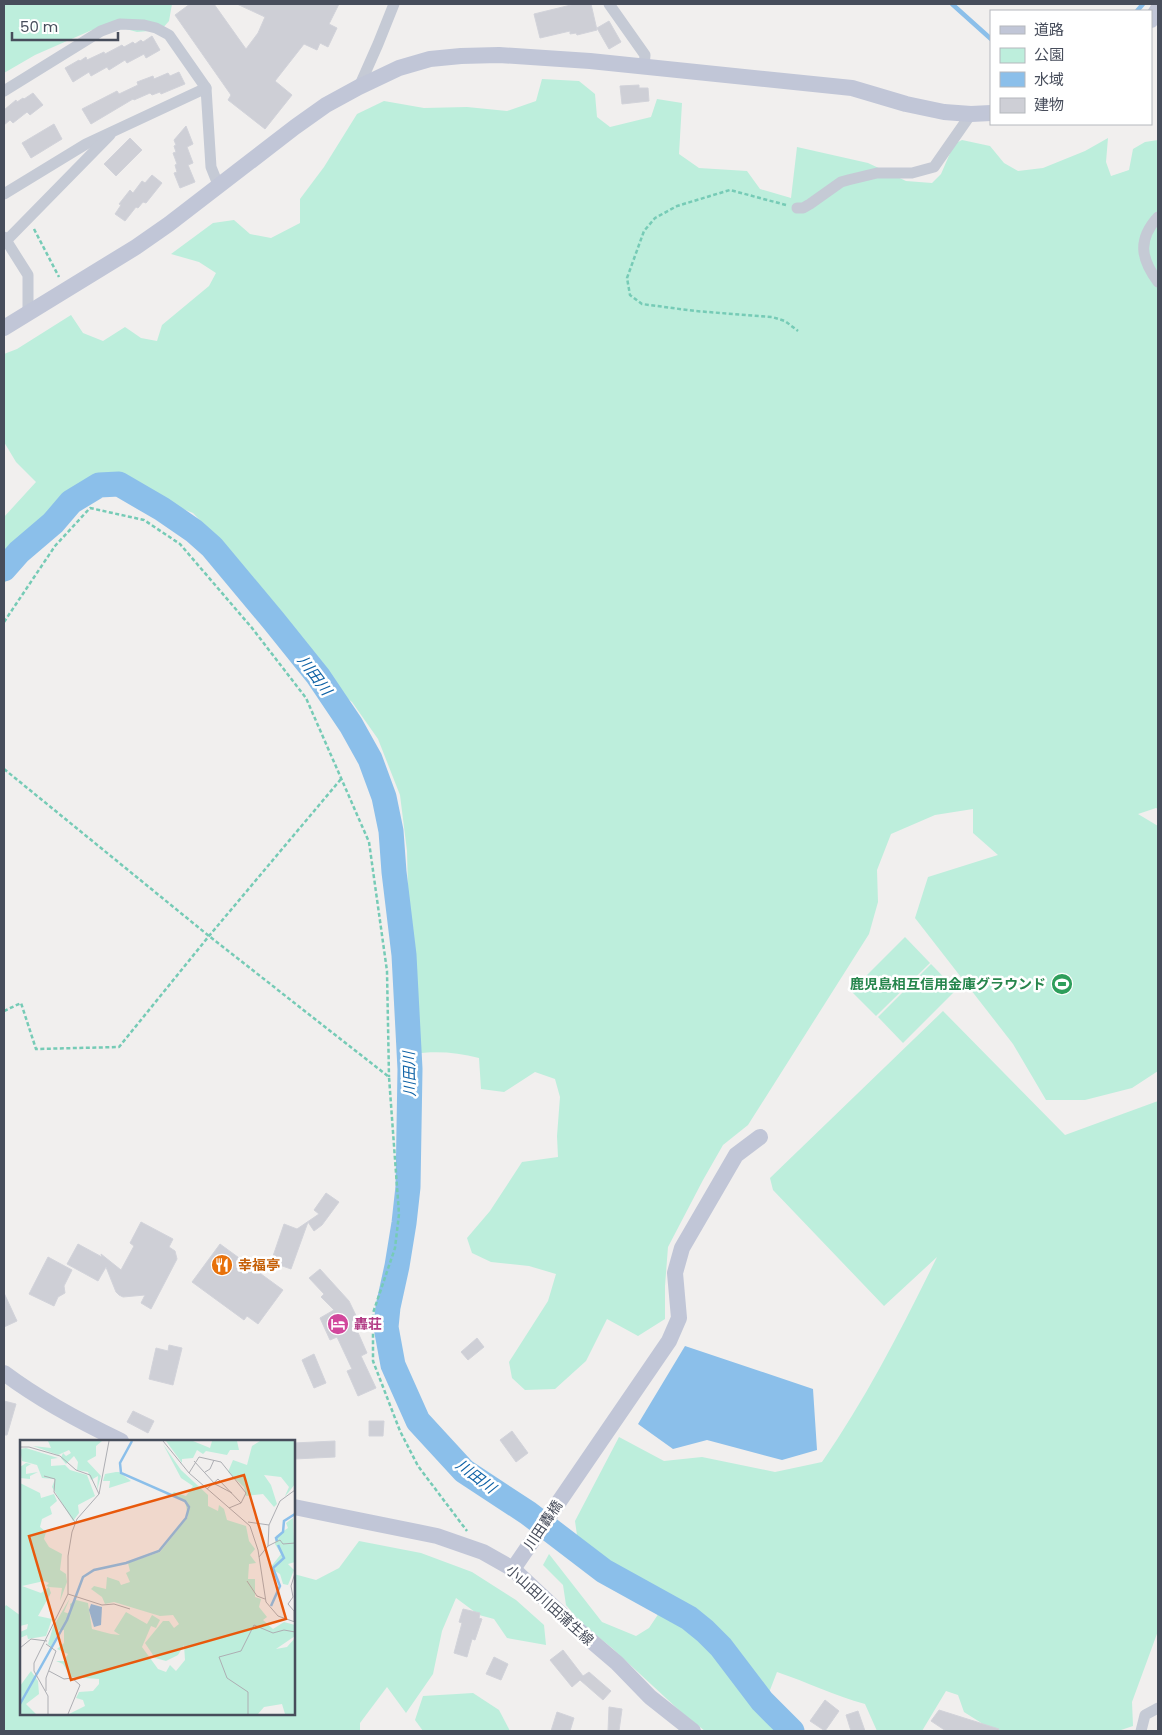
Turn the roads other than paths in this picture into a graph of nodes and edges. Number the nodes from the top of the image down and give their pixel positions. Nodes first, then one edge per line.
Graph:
1 (394, 4) edge
2 (609, 4) edge
3 (644, 68) junction
4 (359, 87) junction
5 (206, 88) junction
6 (4, 91) edge
7 (990, 113) edge
8 (972, 114) junction
9 (114, 131) junction
10 (219, 187) junction
11 (4, 194) edge
12 (797, 208) road end
13 (1158, 218) edge
14 (5, 240) edge
15 (1158, 282) edge
16 (28, 314) junction
17 (4, 328) edge
18 (760, 1137) dead end
19 (4, 1373) edge
20 (119, 1440) edge
21 (295, 1507) edge
22 (517, 1563) junction
23 (1158, 1708) edge
24 (693, 1731) edge
25 (1141, 1731) edge

1 - 4 street
2 - 3 street
3 - 4 street
3 - 8 street
4 - 10 street
5 - 6 street
5 - 9 street
5 - 10 street
7 - 8 street
8 - 12 street
9 - 11 street
9 - 14 street
10 - 16 street
13 - 15 street
14 - 16 street
16 - 17 street
18 - 22 street, 川田轟橋
19 - 20 street
21 - 22 street, 小山田川田蒲生線
22 - 24 street, 小山田川田蒲生線
23 - 25 street

